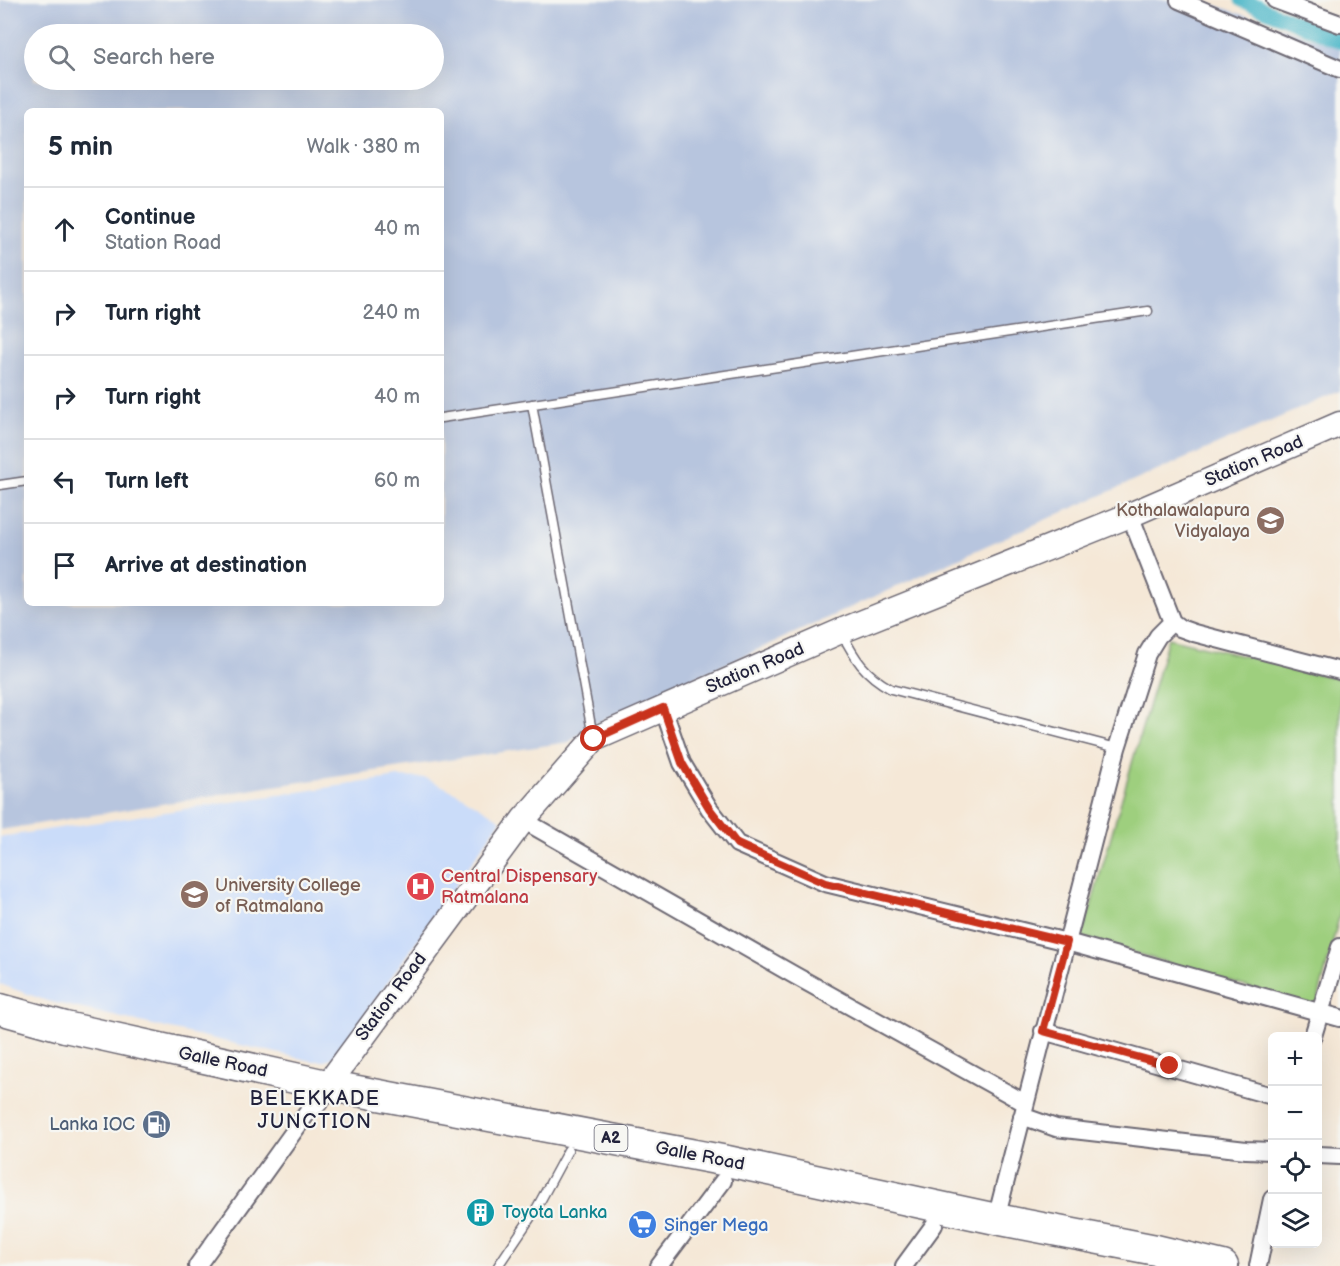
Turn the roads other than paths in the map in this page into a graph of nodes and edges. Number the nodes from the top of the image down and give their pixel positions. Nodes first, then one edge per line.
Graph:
1 (1179, 0) edge
2 (1275, 0) edge
3 (1340, 24) edge
4 (1340, 69) edge
5 (1148, 311) dead end
6 (532, 404) junction
7 (444, 418) edge
8 (1340, 424) edge
9 (24, 481) edge
10 (0, 485) edge
11 (1130, 515) junction
12 (1172, 622) junction
13 (841, 631) junction
14 (1340, 671) edge
15 (663, 708) junction
16 (594, 739) junction
17 (1117, 748) junction
18 (523, 820) junction
19 (1067, 942) junction
20 (1340, 947) edge
21 (0, 1009) edge
22 (1319, 1013) junction
23 (1340, 1018) edge
24 (0, 1030) edge
25 (1043, 1031) junction
26 (1314, 1032) edge
27 (320, 1093) junction
28 (1268, 1095) edge
29 (1024, 1109) junction
30 (568, 1150) junction
31 (1268, 1151) edge
32 (1322, 1155) edge
33 (1340, 1156) edge
34 (723, 1181) junction
35 (1268, 1218) edge
36 (996, 1219) junction
37 (934, 1225) junction
38 (197, 1266) edge
39 (498, 1266) edge
40 (659, 1266) edge
41 (904, 1266) edge
42 (1136, 1266) edge
43 (1223, 1266) edge
44 (1258, 1266) edge

1 - 4 street
2 - 3 street
5 - 6 lane
6 - 7 lane
6 - 16 lane
8 - 11 street, Station Road
9 - 10 lane
11 - 12 street
11 - 13 street, Station Road
12 - 14 street
12 - 17 street
13 - 15 street, Station Road
13 - 17 lane
15 - 16 street, Station Road
15 - 19 street
16 - 18 street, Station Road
17 - 19 street
18 - 27 street, Station Road
18 - 29 street
19 - 22 street
19 - 25 street
20 - 22 street
21 - 27 highway, Galle Road / A2
22 - 23 street
22 - 26 street
24 - 27 highway, Galle Road / A2
25 - 28 street
25 - 29 street
27 - 30 highway, Galle Road / A2
27 - 36 highway, Galle Road / A2
27 - 38 street
29 - 31 street
29 - 36 street
30 - 34 highway, Galle Road / A2
30 - 39 lane
32 - 33 street
34 - 37 highway, Galle Road / A2
34 - 40 street
35 - 44 street
36 - 43 highway, Galle Road / A2
37 - 41 street
37 - 42 highway, Galle Road / A2

